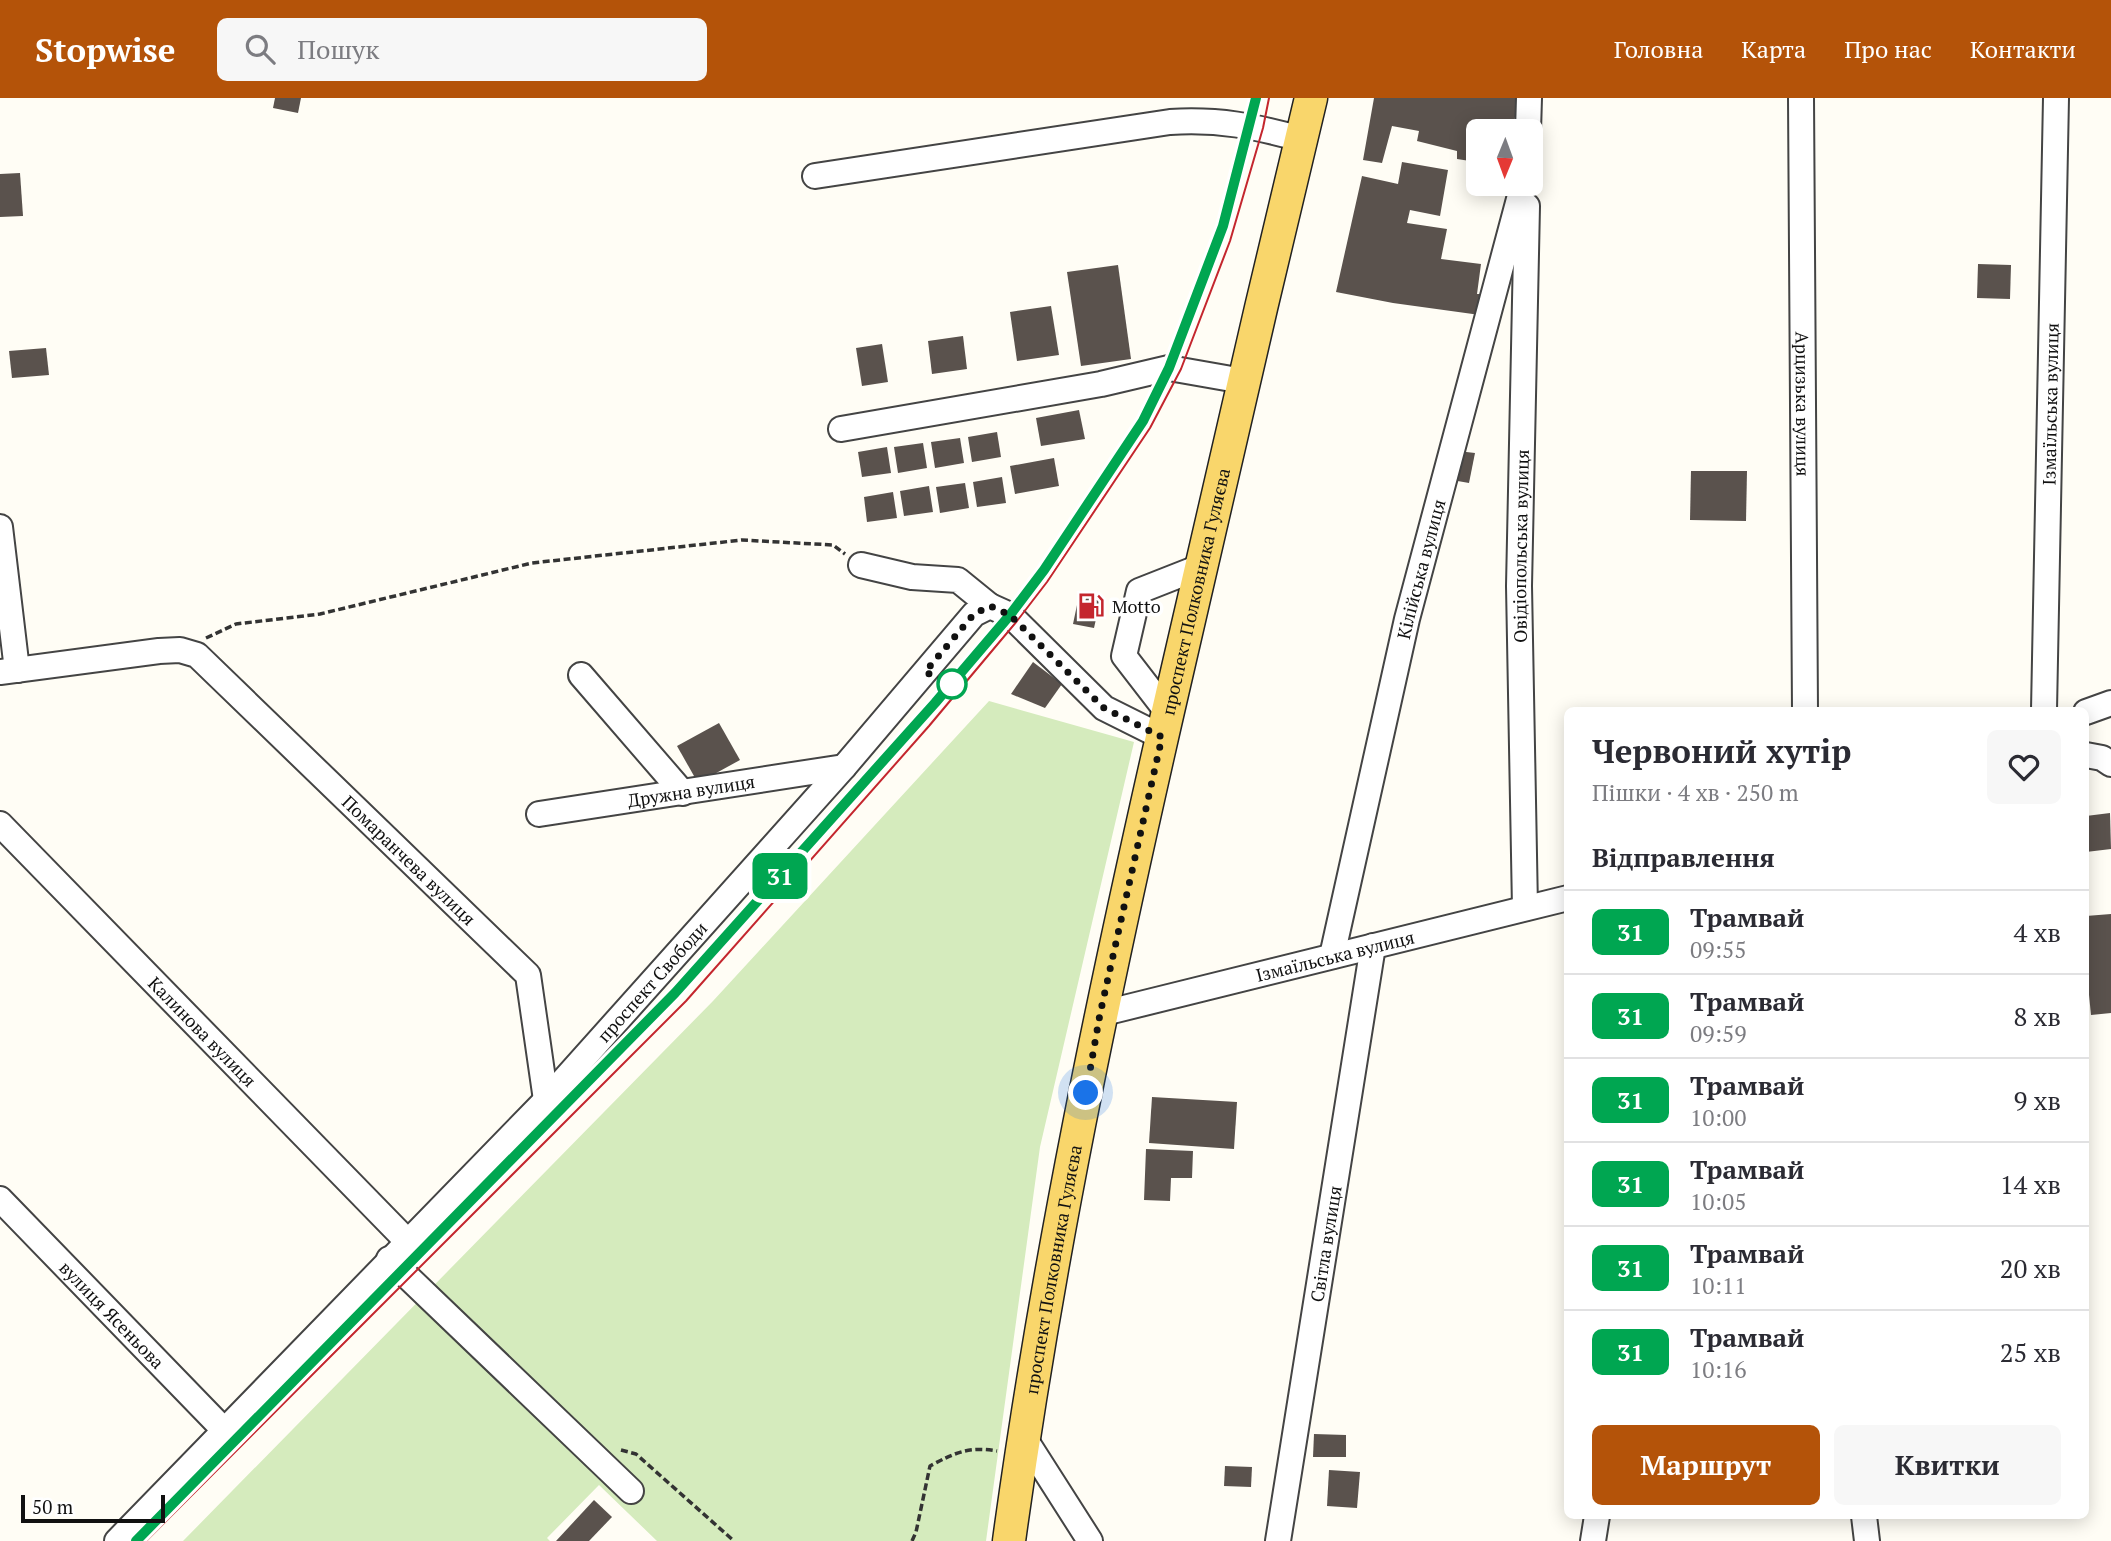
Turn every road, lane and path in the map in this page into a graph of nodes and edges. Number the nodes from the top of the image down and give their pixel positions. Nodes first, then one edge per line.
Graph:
1 (1311, 98) edge
2 (1529, 98) edge
3 (1801, 98) edge
4 (2056, 98) edge
5 (1528, 119) edge
6 (1301, 139) junction
7 (815, 176) dead end
8 (1522, 196) edge
9 (1525, 196) edge
10 (1243, 381) junction
11 (841, 429) dead end
12 (0, 527) edge
13 (862, 565) joint
14 (1200, 567) junction
15 (990, 606) junction
16 (189, 652) junction
17 (8, 671) edge
18 (581, 675) dead end
19 (2111, 703) edge
20 (1805, 707) edge
21 (2044, 707) edge
22 (2089, 711) edge
23 (1165, 725) junction
24 (2089, 756) edge
25 (2111, 764) edge
26 (844, 767) junction
27 (682, 793) junction
28 (539, 814) dead end
29 (0, 824) edge
30 (1564, 899) edge
31 (1525, 908) junction
32 (1373, 946) junction
33 (1332, 956) junction
34 (1100, 1014) junction
35 (546, 1100) junction
36 (0, 1199) edge
37 (407, 1241) junction
38 (389, 1259) junction
39 (225, 1431) junction
40 (1022, 1446) junction
41 (592, 1454) junction
42 (631, 1491) dead end
43 (1597, 1519) edge
44 (1864, 1519) edge
45 (117, 1541) edge
46 (734, 1541) edge
47 (912, 1541) edge
48 (1009, 1541) edge
49 (1090, 1541) edge
50 (1278, 1541) edge
51 (1593, 1541) edge
52 (1867, 1541) edge

1 - 6 main road, проспект Полковника Гуляєва
2 - 5 street
3 - 20 street, Арцизька вулиця
4 - 21 street, Ізмаїльська вулиця
6 - 7 street
6 - 10 main road, проспект Полковника Гуляєва
8 - 33 street, Кілійська вулиця
9 - 31 street, Овідіопольська вулиця
10 - 11 street
10 - 14 main road, проспект Полковника Гуляєва
12 - 17 street
13 - 15 street
13 - 16 path
14 - 23 main road, проспект Полковника Гуляєва
14 - 23 street
15 - 23 street
15 - 26 street, проспект Свободи
16 - 17 street
16 - 35 street, Помаранчева вулиця
18 - 27 street
19 - 22 street
23 - 34 main road, проспект Полковника Гуляєва
24 - 25 street
26 - 27 street, Дружна вулиця
26 - 35 street, проспект Свободи
27 - 28 street, Дружна вулиця
29 - 37 street, Калинова вулиця
30 - 31 street, Ізмаїльська вулиця
31 - 32 street, Ізмаїльська вулиця
32 - 33 street, Ізмаїльська вулиця
32 - 50 street, Світла вулиця
33 - 34 street, Ізмаїльська вулиця
34 - 40 main road, проспект Полковника Гуляєва
35 - 37 street, проспект Свободи
36 - 39 street, вулиця Ясеньова
37 - 38 street, проспект Свободи
38 - 39 street, проспект Свободи
38 - 41 street
39 - 45 street, проспект Свободи
40 - 47 path
40 - 48 main road, проспект Полковника Гуляєва
40 - 49 street
41 - 42 street
41 - 46 path
43 - 51 street
44 - 52 street

